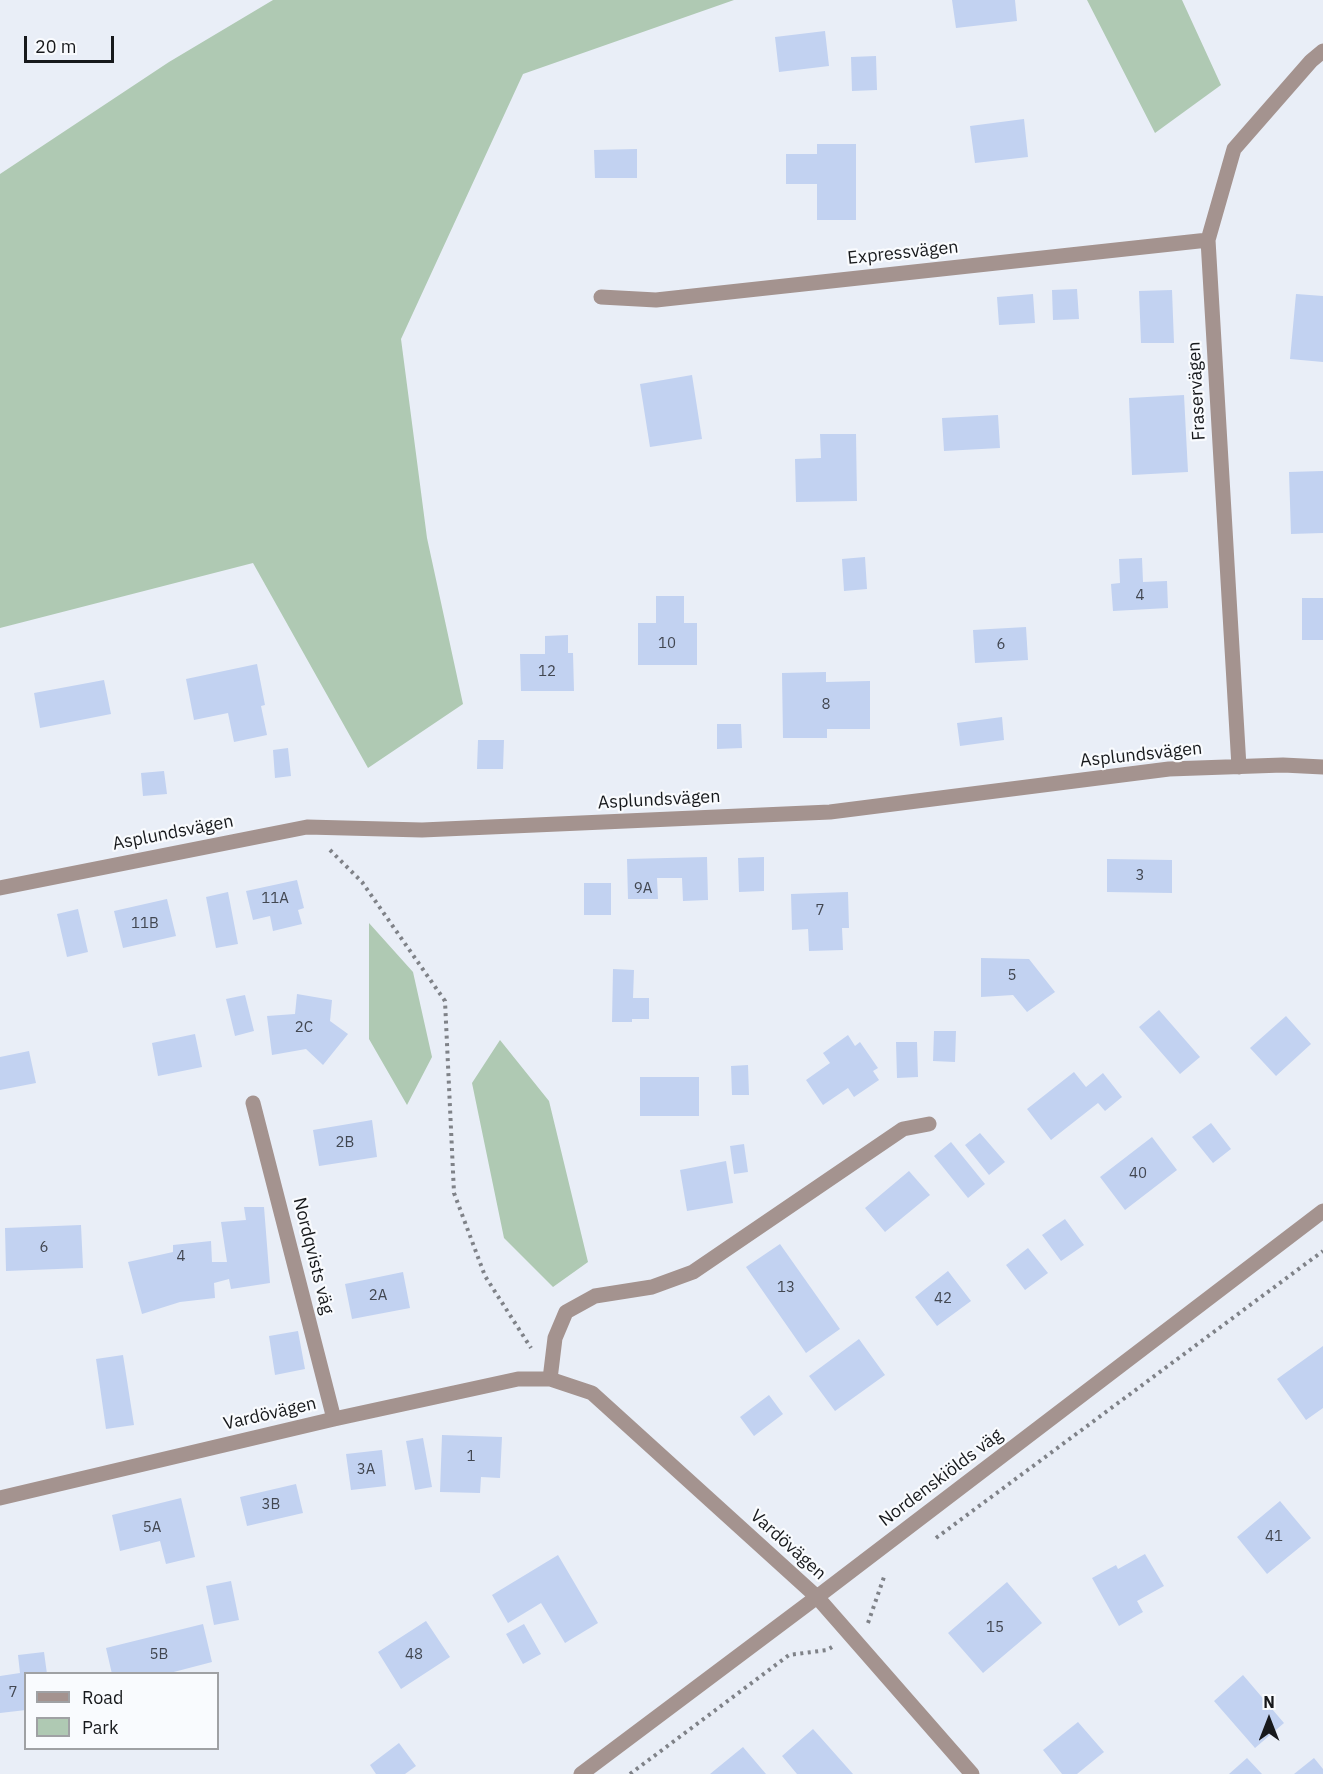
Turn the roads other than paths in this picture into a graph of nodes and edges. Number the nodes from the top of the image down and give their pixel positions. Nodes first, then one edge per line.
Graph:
1 (1323, 51) edge
2 (1208, 240) junction
3 (602, 297) dead end
4 (1239, 767) junction
5 (1323, 767) edge
6 (0, 888) edge
7 (253, 1103) dead end
8 (929, 1124) dead end
9 (1323, 1211) edge
10 (550, 1379) junction
11 (334, 1419) junction
12 (0, 1498) edge
13 (817, 1598) junction
14 (581, 1774) edge
15 (972, 1774) edge

1 - 2 street, Fraservägen
2 - 3 street, Expressvägen
2 - 4 street, Fraservägen
4 - 5 street, Asplundsvägen
4 - 6 street, Asplundsvägen
7 - 11 street, Nordqvists väg
8 - 10 street
9 - 13 street, Nordenskiölds väg
10 - 11 street, Vardövägen
10 - 13 street, Vardövägen
11 - 12 street, Vardövägen
13 - 14 street, Nordenskiölds väg
13 - 15 street, Vardövägen

